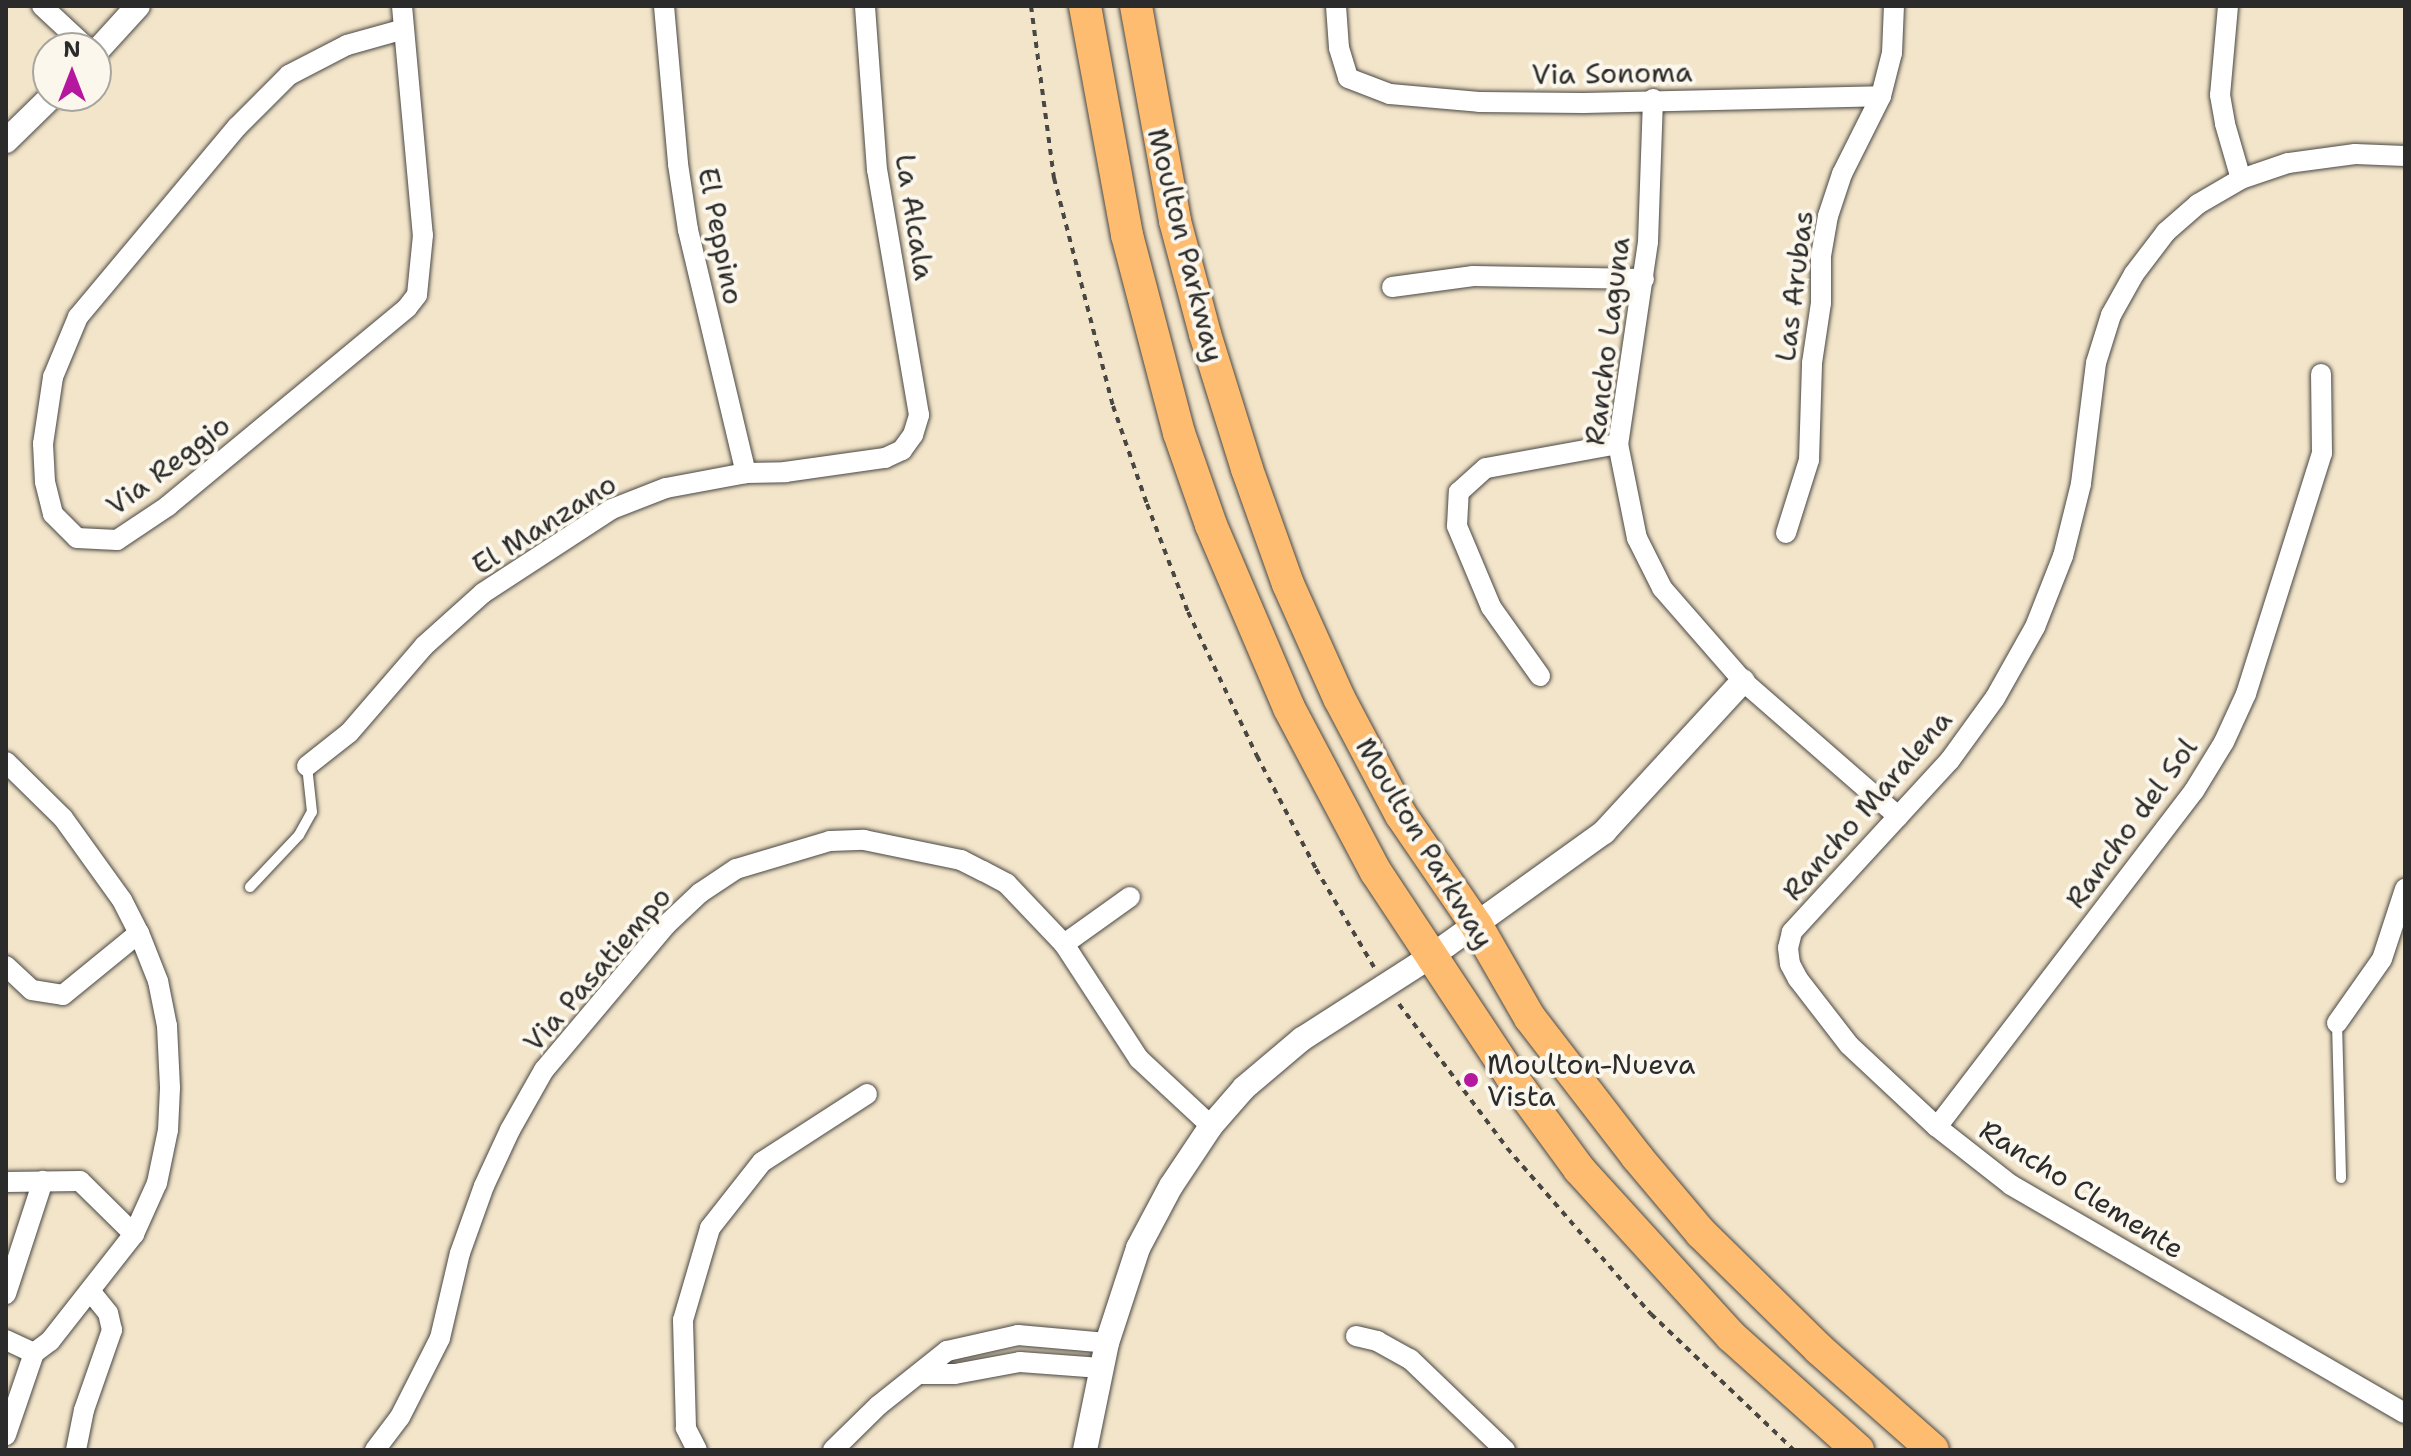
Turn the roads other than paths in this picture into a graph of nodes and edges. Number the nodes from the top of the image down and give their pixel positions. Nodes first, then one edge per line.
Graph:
1 (42, 6) edge
2 (138, 6) edge
3 (402, 6) edge
4 (664, 6) edge
5 (865, 6) edge
6 (1085, 6) edge
7 (1136, 6) edge
8 (1336, 6) edge
9 (1894, 6) edge
10 (2228, 6) edge
11 (404, 29) junction
12 (70, 32) edge
13 (112, 34) edge
14 (1881, 96) junction
15 (1653, 99) junction
16 (36, 112) edge
17 (6, 141) edge
18 (2405, 156) edge
19 (2241, 179) junction
20 (1644, 279) junction
21 (1392, 287) dead end
22 (2321, 374) dead end
23 (913, 435) joint
24 (1618, 444) junction
25 (746, 473) junction
26 (1786, 533) dead end
27 (1540, 676) dead end
28 (1743, 681) junction
29 (6, 762) edge
30 (307, 766) joint
31 (1898, 816) junction
32 (250, 887) dead end
33 (2405, 889) edge
34 (1130, 897) dead end
35 (1477, 926) junction
36 (139, 933) junction
37 (1064, 944) junction
38 (1788, 948) joint
39 (1433, 955) junction
40 (6, 966) edge
41 (2337, 1023) joint
42 (867, 1094) dead end
43 (1211, 1126) junction
44 (1937, 1127) junction
45 (2341, 1178) dead end
46 (43, 1181) junction
47 (6, 1182) edge
48 (134, 1234) junction
49 (91, 1292) junction
50 (6, 1294) edge
51 (1356, 1336) dead end
52 (6, 1340) edge
53 (987, 1342) junction
54 (1107, 1343) junction
55 (34, 1353) junction
56 (995, 1367) junction
57 (1101, 1368) junction
58 (921, 1374) junction
59 (2405, 1413) edge
60 (6, 1435) edge
61 (76, 1450) edge
62 (375, 1450) edge
63 (697, 1450) edge
64 (833, 1450) edge
65 (1085, 1450) edge
66 (1505, 1450) edge
67 (1858, 1450) edge
68 (1933, 1450) edge

1 - 12 street
2 - 13 street
3 - 11 street, Via Reggio
4 - 25 street, El Peppino
5 - 23 street, La Alcala
6 - 39 main road, Moulton Parkway
7 - 35 main road, Moulton Parkway
8 - 15 street, Via Sonoma
9 - 14 street, Las Arubas
10 - 19 street
11 - 11 street, Via Reggio
14 - 15 street, Via Sonoma
14 - 26 street, Las Arubas
15 - 20 street, Rancho Laguna
16 - 17 street
18 - 19 street, Rancho Maralena
19 - 31 street, Rancho Maralena
20 - 21 street
20 - 24 street, Rancho Laguna
22 - 44 street, Rancho del Sol
23 - 25 street, El Manzano
24 - 27 street
24 - 28 street, Rancho Laguna
25 - 30 street, El Manzano
28 - 31 street, Rancho Laguna
28 - 35 street
29 - 36 street
30 - 32 lane
31 - 38 street, Rancho Maralena
33 - 41 street
34 - 37 street
35 - 39 street
35 - 68 main road, Moulton Parkway
36 - 40 street
36 - 48 street
37 - 43 street, Via Pasatiempo
37 - 62 street, Via Pasatiempo
38 - 44 street, Rancho Clemente
39 - 43 street
39 - 67 main road, Moulton Parkway
41 - 45 lane
42 - 63 street
43 - 54 street
44 - 59 street, Rancho Clemente
46 - 47 street
46 - 48 street
46 - 50 street
48 - 49 street
49 - 55 street
49 - 61 street
51 - 66 street
52 - 55 street
53 - 54 street
53 - 56 street
53 - 58 street
54 - 57 street
55 - 60 street
56 - 57 street
56 - 58 street
57 - 65 street
58 - 64 street

